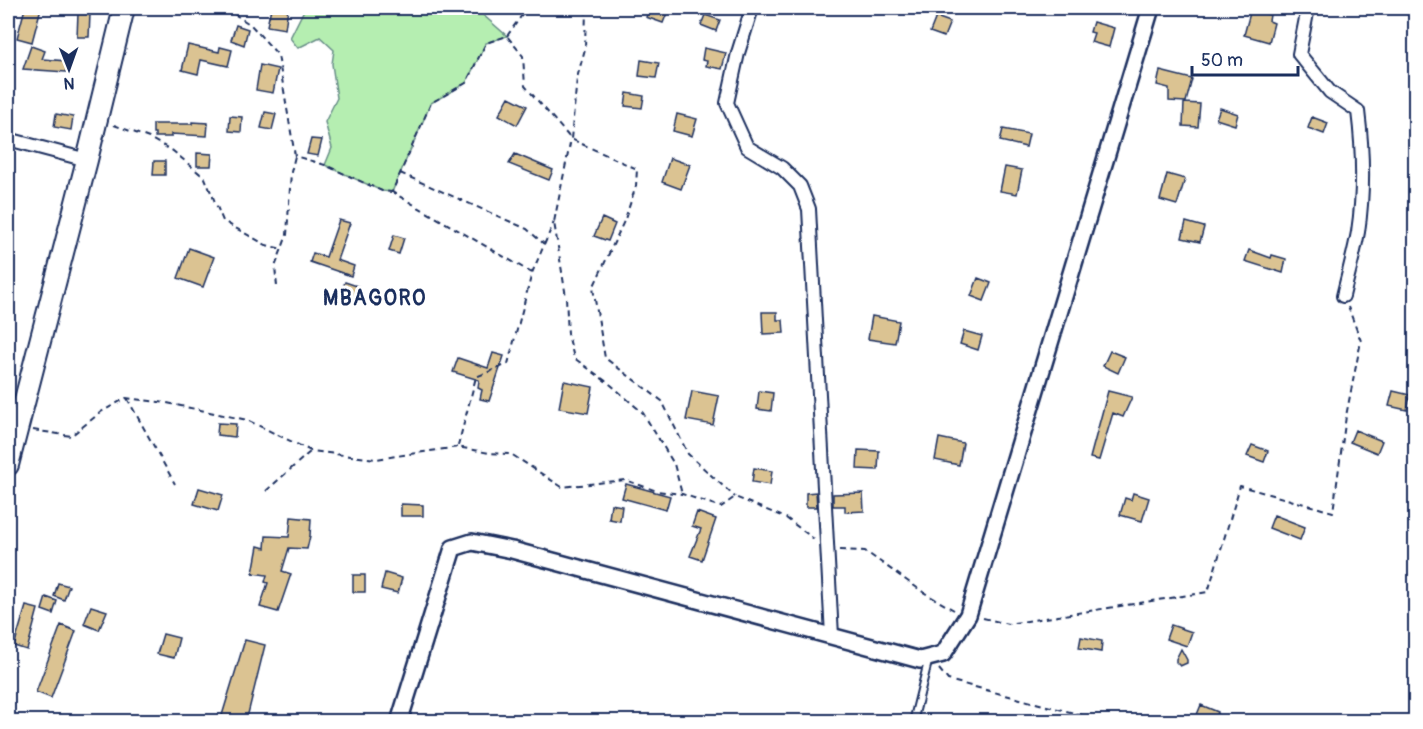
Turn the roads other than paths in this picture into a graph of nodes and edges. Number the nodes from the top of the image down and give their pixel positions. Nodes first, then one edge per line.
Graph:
1 (124, 8) edge
2 (752, 8) edge
3 (1151, 8) edge
4 (1308, 8) edge
5 (8, 139) edge
6 (87, 160) junction
7 (1343, 296) road end
8 (8, 465) edge
9 (832, 636) junction
10 (929, 658) junction
11 (399, 722) edge
12 (913, 722) edge

1 - 6 main road
2 - 9 street
3 - 10 street
4 - 7 street
5 - 6 street
6 - 8 main road
9 - 10 street
9 - 11 street
10 - 12 lane

